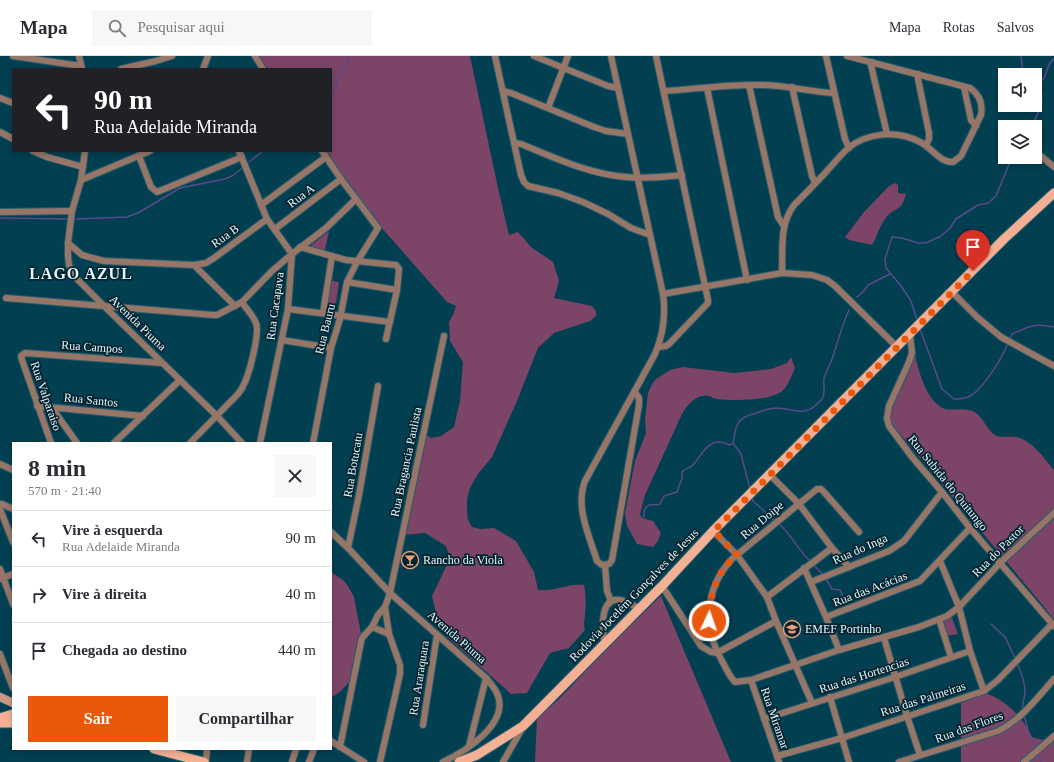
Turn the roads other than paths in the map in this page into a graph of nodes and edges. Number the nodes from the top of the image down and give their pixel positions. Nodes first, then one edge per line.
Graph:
1 (13, 56) edge
2 (79, 56) edge
3 (172, 56) edge
4 (208, 56) edge
5 (255, 56) edge
6 (495, 56) edge
7 (534, 56) edge
8 (568, 56) edge
9 (612, 56) edge
10 (656, 56) edge
11 (826, 56) edge
12 (847, 56) edge
13 (258, 62) junction
14 (872, 62) junction
15 (82, 68) edge
16 (126, 68) edge
17 (203, 68) edge
18 (256, 68) edge
19 (262, 68) edge
20 (563, 68) junction
21 (918, 74) junction
22 (748, 85) junction
23 (792, 87) junction
24 (964, 87) junction
25 (618, 88) junction
26 (707, 88) junction
27 (502, 91) junction
28 (664, 91) junction
29 (834, 93) junction
30 (0, 98) edge
31 (12, 103) edge
32 (548, 108) junction
33 (976, 126) junction
34 (0, 132) edge
35 (628, 134) junction
36 (887, 134) junction
37 (12, 138) edge
38 (514, 143) junction
39 (926, 145) junction
40 (849, 148) junction
41 (35, 152) edge
42 (148, 152) edge
43 (240, 152) edge
44 (323, 152) edge
45 (87, 153) edge
46 (139, 156) junction
47 (242, 157) junction
48 (326, 157) junction
49 (1042, 157) edge
50 (83, 167) junction
51 (1054, 167) edge
52 (682, 175) junction
53 (638, 178) junction
54 (81, 180) junction
55 (341, 180) junction
56 (815, 183) junction
57 (1054, 193) edge
58 (356, 199) junction
59 (261, 205) junction
60 (72, 211) junction
61 (0, 212) edge
62 (267, 219) junction
63 (784, 226) junction
64 (275, 230) junction
65 (650, 235) junction
66 (68, 243) junction
67 (300, 247) junction
68 (292, 254) junction
69 (332, 256) junction
70 (357, 262) junction
71 (194, 265) junction
72 (782, 273) junction
73 (747, 280) junction
74 (347, 282) junction
75 (706, 287) junction
76 (397, 290) junction
77 (952, 292) junction
78 (663, 294) junction
79 (6, 298) dead end
80 (242, 302) junction
81 (235, 306) junction
82 (105, 307) junction
83 (288, 309) junction
84 (323, 313) junction
85 (341, 316) junction
86 (390, 322) junction
87 (910, 334) junction
88 (444, 336) dead end
89 (386, 339) dead end
90 (282, 340) junction
91 (658, 347) junction
92 (897, 347) junction
93 (331, 348) junction
94 (21, 356) joint
95 (162, 363) junction
96 (1054, 366) edge
97 (180, 380) junction
98 (378, 386) dead end
99 (635, 392) junction
100 (37, 406) junction
101 (52, 408) junction
102 (143, 416) junction
103 (217, 416) junction
104 (51, 442) edge
105 (76, 442) edge
106 (115, 442) edge
107 (191, 442) edge
108 (241, 442) edge
109 (260, 442) edge
110 (313, 442) edge
111 (0, 464) edge
112 (12, 470) edge
113 (770, 474) junction
114 (942, 492) junction
115 (0, 504) edge
116 (799, 504) junction
117 (0, 509) edge
118 (12, 509) edge
119 (1054, 513) edge
120 (970, 528) junction
121 (714, 531) junction
122 (859, 532) dead end
123 (332, 533) edge
124 (12, 539) edge
125 (348, 548) junction
126 (832, 548) junction
127 (737, 555) junction
128 (940, 561) junction
129 (1000, 563) junction
130 (605, 565) junction
131 (849, 567) junction
132 (804, 568) junction
133 (0, 569) edge
134 (12, 574) edge
135 (2, 579) edge
136 (811, 582) junction
137 (662, 586) junction
138 (390, 593) junction
139 (767, 597) junction
140 (612, 601) junction
141 (12, 602) edge
142 (385, 607) junction
143 (959, 607) junction
144 (640, 608) junction
145 (826, 617) junction
146 (939, 619) junction
147 (776, 621) junction
148 (1053, 625) edge
149 (372, 627) junction
150 (389, 634) junction
151 (437, 635) junction
152 (884, 638) junction
153 (606, 643) junction
154 (839, 650) junction
155 (970, 651) junction
156 (717, 653) junction
157 (0, 654) edge
158 (951, 657) junction
159 (795, 666) junction
160 (895, 677) junction
161 (486, 678) junction
162 (1054, 679) edge
163 (751, 680) junction
164 (12, 685) edge
165 (984, 691) junction
166 (830, 697) junction
167 (812, 703) junction
168 (12, 714) edge
169 (906, 716) junction
170 (0, 718) edge
171 (764, 719) junction
172 (0, 723) edge
173 (12, 723) edge
174 (423, 725) dead end
175 (523, 726) junction
176 (1054, 736) edge
177 (842, 738) junction
178 (332, 743) edge
179 (340, 747) junction
180 (469, 747) junction
181 (164, 750) edge
182 (207, 750) edge
183 (249, 750) edge
184 (296, 750) edge
185 (314, 750) edge
186 (920, 755) junction
187 (778, 759) edge
188 (205, 762) edge
189 (247, 762) edge
190 (292, 762) edge
191 (309, 762) edge
192 (364, 762) edge
193 (380, 762) edge
194 (443, 762) edge
195 (459, 762) edge
196 (503, 762) edge
197 (849, 762) edge
198 (899, 762) edge
199 (1024, 762) edge

1 - 15 street
2 - 15 street
3 - 16 street
4 - 17 street
5 - 13 street
6 - 27 street
7 - 20 street
8 - 20 street
9 - 25 street
10 - 28 street
11 - 29 street
12 - 14 street
13 - 18 street
13 - 19 street
14 - 21 street
14 - 36 street
20 - 25 street
20 - 32 street
21 - 24 street
21 - 39 street
22 - 23 street
22 - 26 street
22 - 63 street
23 - 29 street
23 - 56 street
24 - 33 street
24 - 33 street
25 - 35 street
26 - 28 street
26 - 73 street
27 - 32 street
27 - 38 street
28 - 52 street
29 - 40 street
30 - 31 street
32 - 35 street
33 - 39 street
34 - 37 street
35 - 53 street
36 - 39 street
36 - 40 street
38 - 53 street
38 - 65 street
40 - 56 street
41 - 50 street
42 - 46 street
43 - 47 street
44 - 48 street
45 - 50 street, Avenida Piuma
46 - 47 street
46 - 54 street
47 - 59 street
48 - 55 street
48 - 59 street
49 - 51 street
50 - 54 street, Avenida Piuma
52 - 53 street
52 - 75 street
53 - 65 street
54 - 60 street, Avenida Piuma
55 - 58 street
55 - 64 street, Rua A
56 - 63 street
57 - 77 main road, Rodovia Jocelém Gonçalves de Jesus
58 - 67 street
58 - 70 street, Rua Bauru
59 - 62 street
60 - 61 street
60 - 66 street, Avenida Piuma
62 - 64 street
62 - 71 street, Rua B
63 - 72 street
64 - 68 street
65 - 78 street
66 - 71 street
66 - 82 street, Avenida Piuma
67 - 68 street
67 - 69 street
68 - 80 street
68 - 83 street, Rua Cacapava
69 - 70 street
69 - 84 street
70 - 74 street, Rua Bauru
70 - 76 street
71 - 81 street
72 - 73 street
72 - 92 street
73 - 75 street
74 - 76 street
74 - 85 street, Rua Bauru
75 - 78 street
75 - 91 street
76 - 86 street
77 - 87 main road, Rodovia Jocelém Gonçalves de Jesus
77 - 96 street
78 - 91 street
79 - 82 street
80 - 81 street
80 - 103 street
81 - 82 street
82 - 95 street, Avenida Piuma
83 - 84 street
83 - 90 street, Rua Cacapava
84 - 85 street
85 - 86 street
85 - 93 street, Rua Bauru
86 - 89 street
87 - 92 main road, Rodovia Jocelém Gonçalves de Jesus
87 - 114 street, Rua Subida do Quitungo
88 - 138 street, Rua Bragancia Paulista
90 - 93 street
90 - 109 street, Rua Cacapava
91 - 99 street
92 - 113 main road, Rodovia Jocelém Gonçalves de Jesus
93 - 110 street, Rua Bauru
94 - 95 street, Rua Campos
94 - 100 street, Rua Valparaiso
95 - 97 street, Avenida Piuma
97 - 102 street
97 - 103 street, Avenida Piuma
98 - 125 street, Rua Botucatu
99 - 130 street
99 - 130 street
100 - 101 street, Rua Santos
100 - 104 street, Rua Valparaiso
101 - 102 street, Rua Santos
101 - 105 street
102 - 106 street
103 - 107 street
103 - 108 street, Avenida Piuma
111 - 112 street
113 - 116 street
113 - 121 main road, Rodovia Jocelém Gonçalves de Jesus
114 - 120 street, Rua Subida do Quitungo
114 - 131 street, Rua do Inga
115 - 118 street
116 - 122 street, Rua Doipe
116 - 126 street
116 - 127 street, Rua Doipe
117 - 124 street
119 - 129 street, Rua do Pastor
120 - 128 street, Rua das Acácias
120 - 129 street, Rua Subida do Quitungo
121 - 127 street
121 - 137 main road, Rodovia Jocelém Gonçalves de Jesus
123 - 125 street, Avenida Piuma
125 - 138 street, Avenida Piuma
126 - 131 street
126 - 132 street
127 - 139 street
127 - 156 street, Rua Doipe
128 - 143 street
128 - 145 street, Rua das Acácias
129 - 143 street, Rua do Pastor
129 - 148 street, Rua Subida do Quitungo
130 - 140 street
131 - 136 street, Rua do Inga
132 - 136 street
132 - 139 street
133 - 135 street
134 - 135 street
135 - 141 street
136 - 145 street
137 - 144 main road, Rodovia Jocelém Gonçalves de Jesus
137 - 156 street
138 - 142 street, Rua Bragancia Paulista
138 - 151 street, Avenida Piuma
139 - 147 street
140 - 144 street
140 - 153 street
142 - 149 street
142 - 150 street
143 - 146 street, Rua do Pastor
143 - 155 street
144 - 153 main road, Rodovia Jocelém Gonçalves de Jesus
145 - 154 street
146 - 152 street, Rua do Pastor
146 - 158 street
147 - 156 street
147 - 159 street
148 - 165 street, Rua das Palmeiras
149 - 150 street
149 - 179 street
150 - 193 street
151 - 161 street, Avenida Piuma
151 - 174 street, Rua Araraquara
152 - 154 street, Rua do Pastor
152 - 160 street
153 - 175 main road, Rodovia Jocelém Gonçalves de Jesus
154 - 159 street, Rua do Pastor
155 - 158 street, Rua das Hortencias
155 - 165 street
156 - 163 street, Rua Doipe
157 - 164 street
158 - 160 street, Rua das Hortencias
159 - 163 street, Rua do Pastor
159 - 167 street
160 - 166 street, Rua das Hortencias
160 - 169 street
161 - 180 street
161 - 180 street, Avenida Piuma
162 - 186 street, Rua das Flores
163 - 171 street, Rua Miramar
165 - 169 street, Rua das Palmeiras
166 - 167 street, Rua das Hortencias
166 - 177 street
167 - 171 street, Rua das Hortencias
168 - 170 main road
169 - 177 street, Rua das Palmeiras
169 - 186 street
171 - 187 street, Rua Miramar
172 - 173 main road
175 - 195 main road, Rodovia Jocelém Gonçalves de Jesus
175 - 196 street
176 - 199 street
177 - 187 street, Rua das Palmeiras
177 - 197 street
178 - 179 street
179 - 192 street
180 - 194 street, Avenida Piuma
181 - 188 main road
182 - 188 street
183 - 189 street
184 - 190 street
185 - 191 street
186 - 198 street, Rua das Flores

